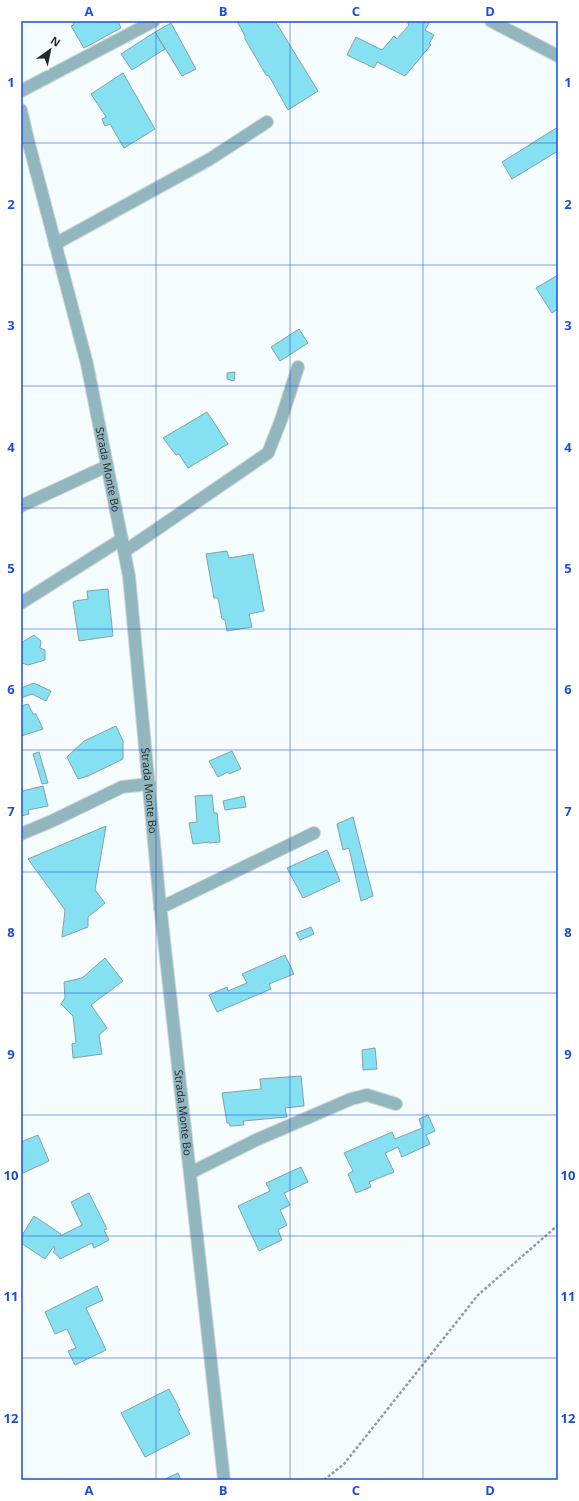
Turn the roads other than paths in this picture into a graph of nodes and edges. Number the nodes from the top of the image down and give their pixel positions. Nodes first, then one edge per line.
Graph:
1 (154, 21) edge
2 (491, 21) edge
3 (558, 56) edge
4 (21, 91) edge
5 (21, 110) edge
6 (267, 122) dead end
7 (55, 244) junction
8 (298, 367) dead end
9 (107, 466) junction
10 (21, 506) edge
11 (123, 545) junction
12 (21, 603) edge
13 (149, 784) junction
14 (314, 833) dead end
15 (21, 834) edge
16 (160, 908) junction
17 (396, 1104) dead end
18 (190, 1173) junction
19 (224, 1480) edge

1 - 4 street
2 - 3 street
5 - 7 street, Strada Monte Bo
6 - 7 street
7 - 9 street, Strada Monte Bo
8 - 11 street
9 - 10 street
9 - 11 street, Strada Monte Bo
11 - 12 street
11 - 13 street, Strada Monte Bo
13 - 15 street
13 - 16 street, Strada Monte Bo
14 - 16 street
16 - 18 street, Strada Monte Bo
17 - 18 street
18 - 19 street, Strada Monte Bo

